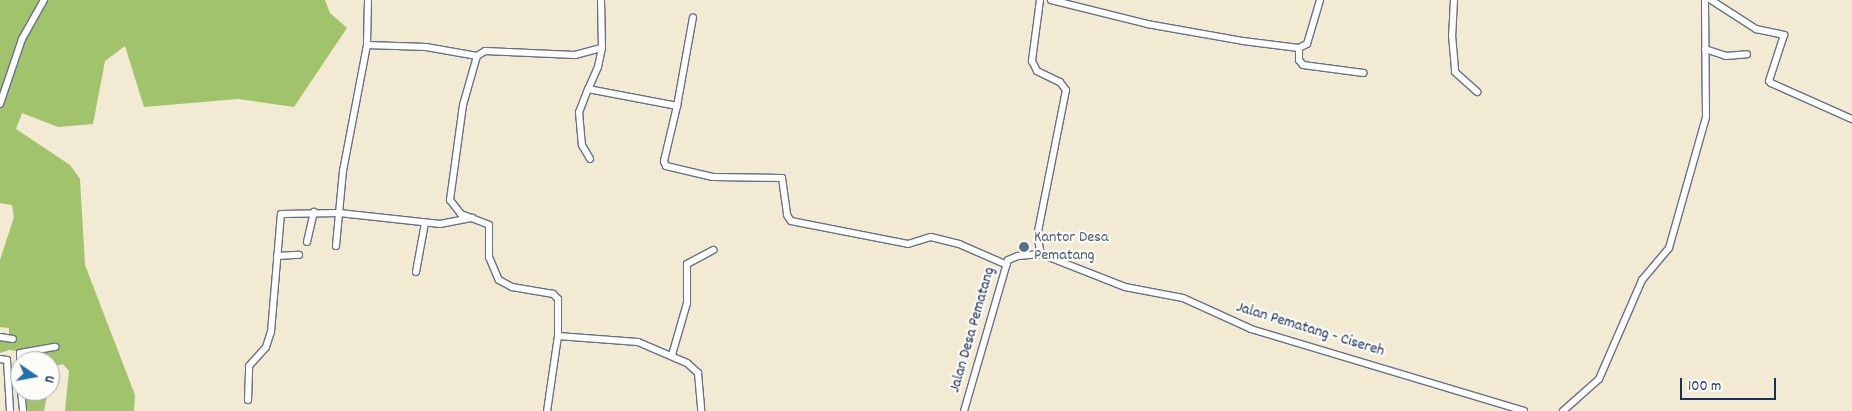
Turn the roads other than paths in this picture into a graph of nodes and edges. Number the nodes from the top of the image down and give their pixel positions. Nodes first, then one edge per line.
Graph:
1 (44, 0) edge
2 (368, 0) edge
3 (601, 0) edge
4 (1040, 0) edge
5 (1051, 0) edge
6 (1320, 0) edge
7 (1454, 0) edge
8 (1704, 0) edge
9 (1711, 0) edge
10 (693, 17) dead end
11 (367, 45) junction
12 (602, 48) junction
13 (1299, 48) junction
14 (1705, 48) junction
15 (1747, 54) dead end
16 (477, 56) junction
17 (1363, 73) dead end
18 (588, 89) junction
19 (1476, 92) dead end
20 (0, 104) edge
21 (677, 106) junction
22 (1852, 119) edge
23 (590, 158) dead end
24 (314, 212) junction
25 (339, 213) junction
26 (472, 218) junction
27 (425, 223) junction
28 (307, 242) dead end
29 (336, 246) dead end
30 (713, 250) dead end
31 (1041, 254) junction
32 (299, 255) dead end
33 (277, 256) junction
34 (1007, 265) junction
35 (416, 272) dead end
36 (558, 336) junction
37 (0, 337) edge
38 (13, 339) dead end
39 (55, 346) dead end
40 (30, 351) edge
41 (672, 355) junction
42 (0, 359) edge
43 (248, 400) dead end
44 (10, 411) edge
45 (547, 411) edge
46 (701, 411) edge
47 (964, 411) edge
48 (1524, 411) edge
49 (1563, 411) edge

1 - 20 street
2 - 11 street
3 - 12 street
4 - 31 street
5 - 13 street
6 - 13 street
7 - 19 street
8 - 14 street
9 - 22 street
10 - 21 street
11 - 16 street
11 - 25 street
12 - 16 street
12 - 18 street
13 - 17 street
14 - 15 street
14 - 49 street
16 - 26 street
18 - 21 street
18 - 23 street
21 - 34 street
24 - 25 street
24 - 28 street
24 - 33 street
25 - 27 street
25 - 29 street
26 - 27 street
26 - 36 street
27 - 35 street
30 - 41 street
31 - 34 street, Jalan Desa Pematang
31 - 48 street, Jalan Pematang - Cisereh
32 - 33 street
33 - 43 street
34 - 47 street, Jalan Desa Pematang
36 - 41 street
36 - 45 street
37 - 38 street
39 - 40 street
41 - 46 street
42 - 44 street

